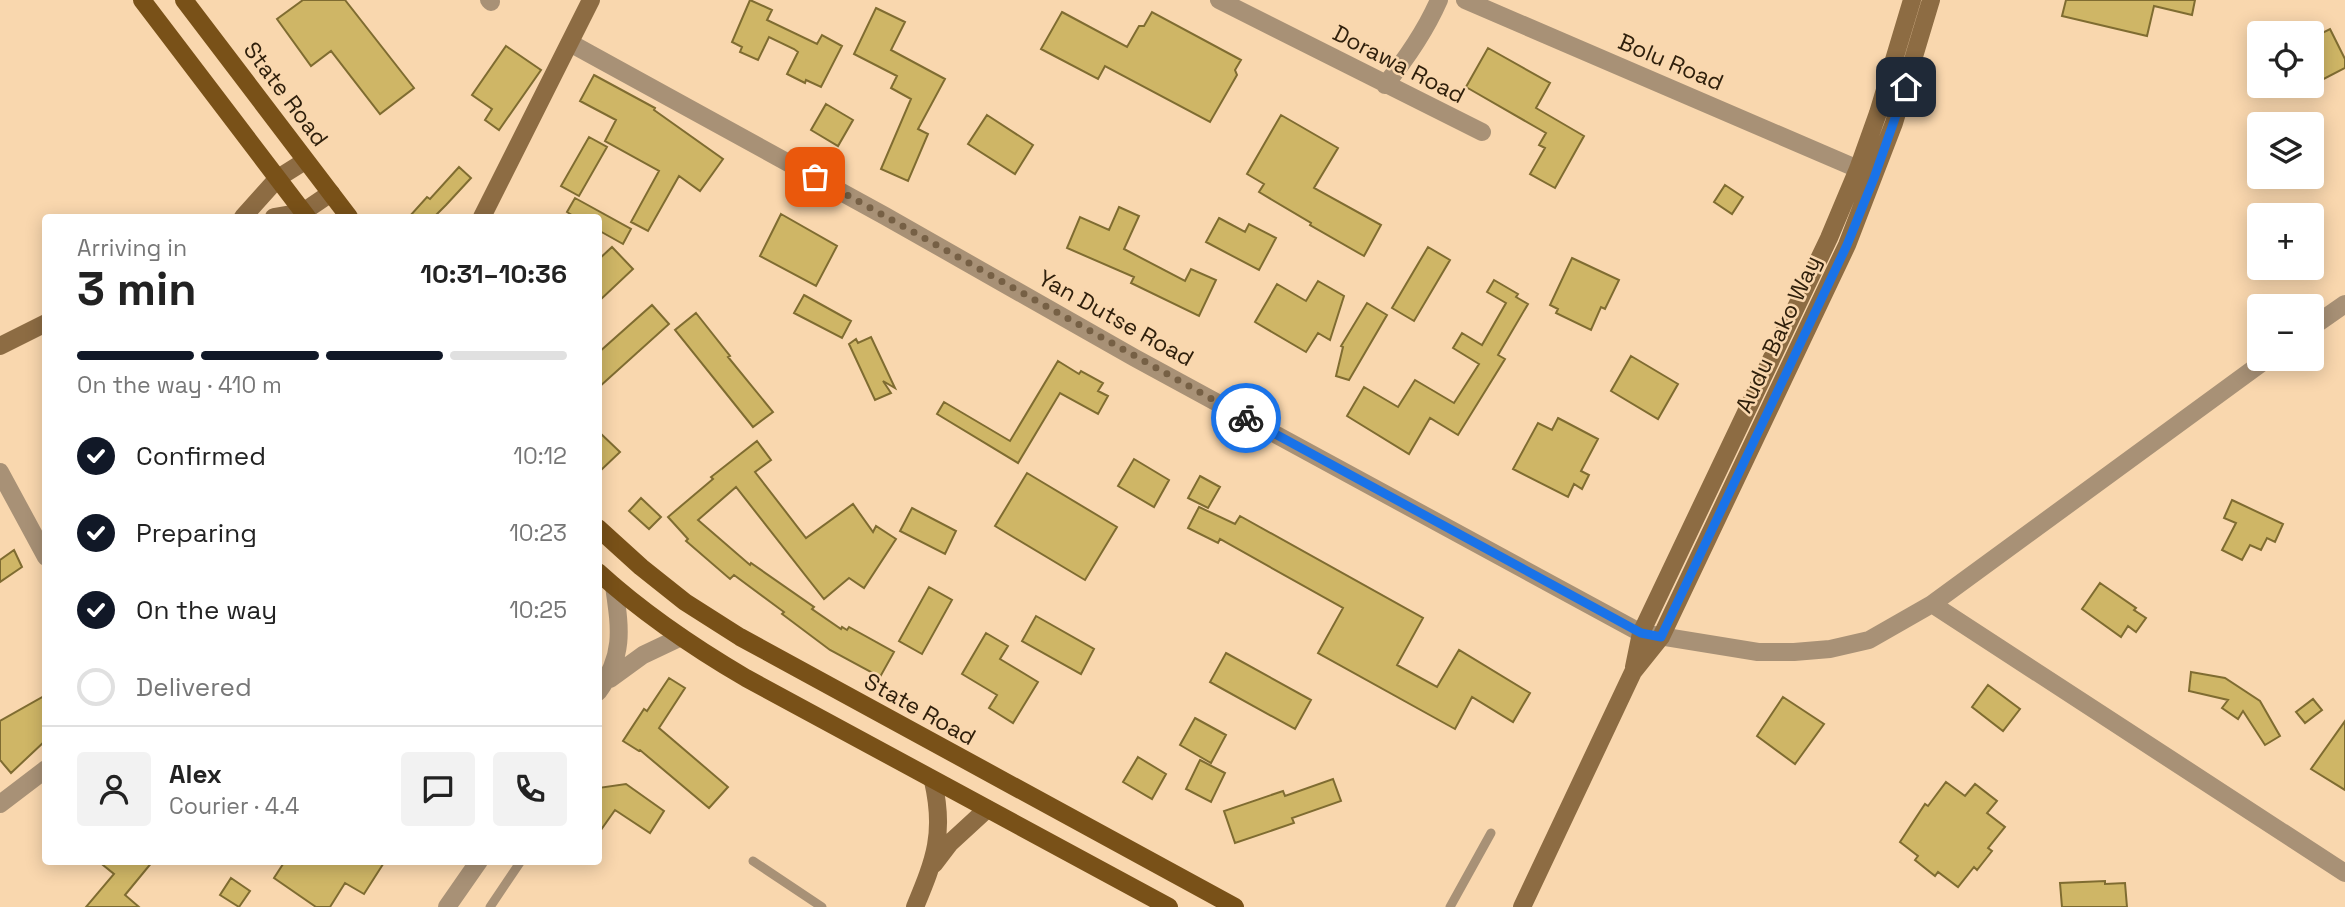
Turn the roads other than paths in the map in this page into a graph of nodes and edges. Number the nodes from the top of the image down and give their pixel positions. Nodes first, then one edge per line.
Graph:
1 (142, 0) edge
2 (184, 0) edge
3 (591, 0) edge
4 (1219, 0) edge
5 (1439, 0) edge
6 (1465, 0) edge
7 (1912, 0) edge
8 (1931, 0) edge
9 (570, 43) junction
10 (1385, 85) junction
11 (1482, 132) dead end
12 (305, 161) junction
13 (1858, 169) junction
14 (278, 178) junction
15 (331, 193) junction
16 (246, 214) edge
17 (304, 214) edge
18 (306, 214) edge
19 (347, 214) edge
20 (484, 214) edge
21 (2345, 304) edge
22 (2324, 319) edge
23 (42, 325) edge
24 (0, 346) edge
25 (2251, 371) edge
26 (0, 472) edge
27 (602, 532) edge
28 (42, 550) edge
29 (602, 576) edge
30 (614, 586) junction
31 (1932, 604) junction
32 (1641, 633) junction
33 (681, 637) junction
34 (1661, 637) junction
35 (1633, 672) junction
36 (602, 686) edge
37 (602, 687) edge
38 (42, 772) edge
39 (933, 781) junction
40 (0, 804) edge
41 (987, 809) junction
42 (1491, 833) dead end
43 (752, 861) dead end
44 (476, 865) edge
45 (518, 865) edge
46 (930, 870) junction
47 (2345, 873) edge
48 (1522, 905) edge
49 (447, 907) edge
50 (490, 907) edge
51 (822, 907) edge
52 (915, 907) edge
53 (1169, 907) edge
54 (1236, 907) edge
55 (1450, 907) edge

1 - 14 main road
2 - 12 main road, State Road
3 - 9 main road
4 - 10 street, Dorawa Road
5 - 10 street
6 - 13 street, Bolu Road
7 - 13 main road, Audu Bako Way
8 - 34 main road, Audu Bako Way
9 - 20 main road
9 - 32 street, Yan Dutse Road
10 - 11 street, Dorawa Road
12 - 14 main road
12 - 15 main road, State Road
13 - 32 main road, Audu Bako Way
14 - 16 main road
14 - 17 main road
15 - 18 main road
15 - 19 main road, State Road
21 - 22 street
23 - 24 main road
25 - 31 street, Yan Dutse Road
26 - 28 street
27 - 54 main road, State Road
29 - 30 main road
30 - 33 main road
30 - 36 street
31 - 34 street, Yan Dutse Road
31 - 47 street
32 - 34 street, Yan Dutse Road
32 - 35 main road, Audu Bako Way
33 - 37 street
33 - 39 main road
34 - 35 main road, Audu Bako Way
35 - 48 main road, Audu Bako Way
38 - 40 street
39 - 41 main road
39 - 46 main road
41 - 46 main road
41 - 53 main road
42 - 55 lane
43 - 51 lane
44 - 49 street
45 - 50 lane
46 - 52 main road

